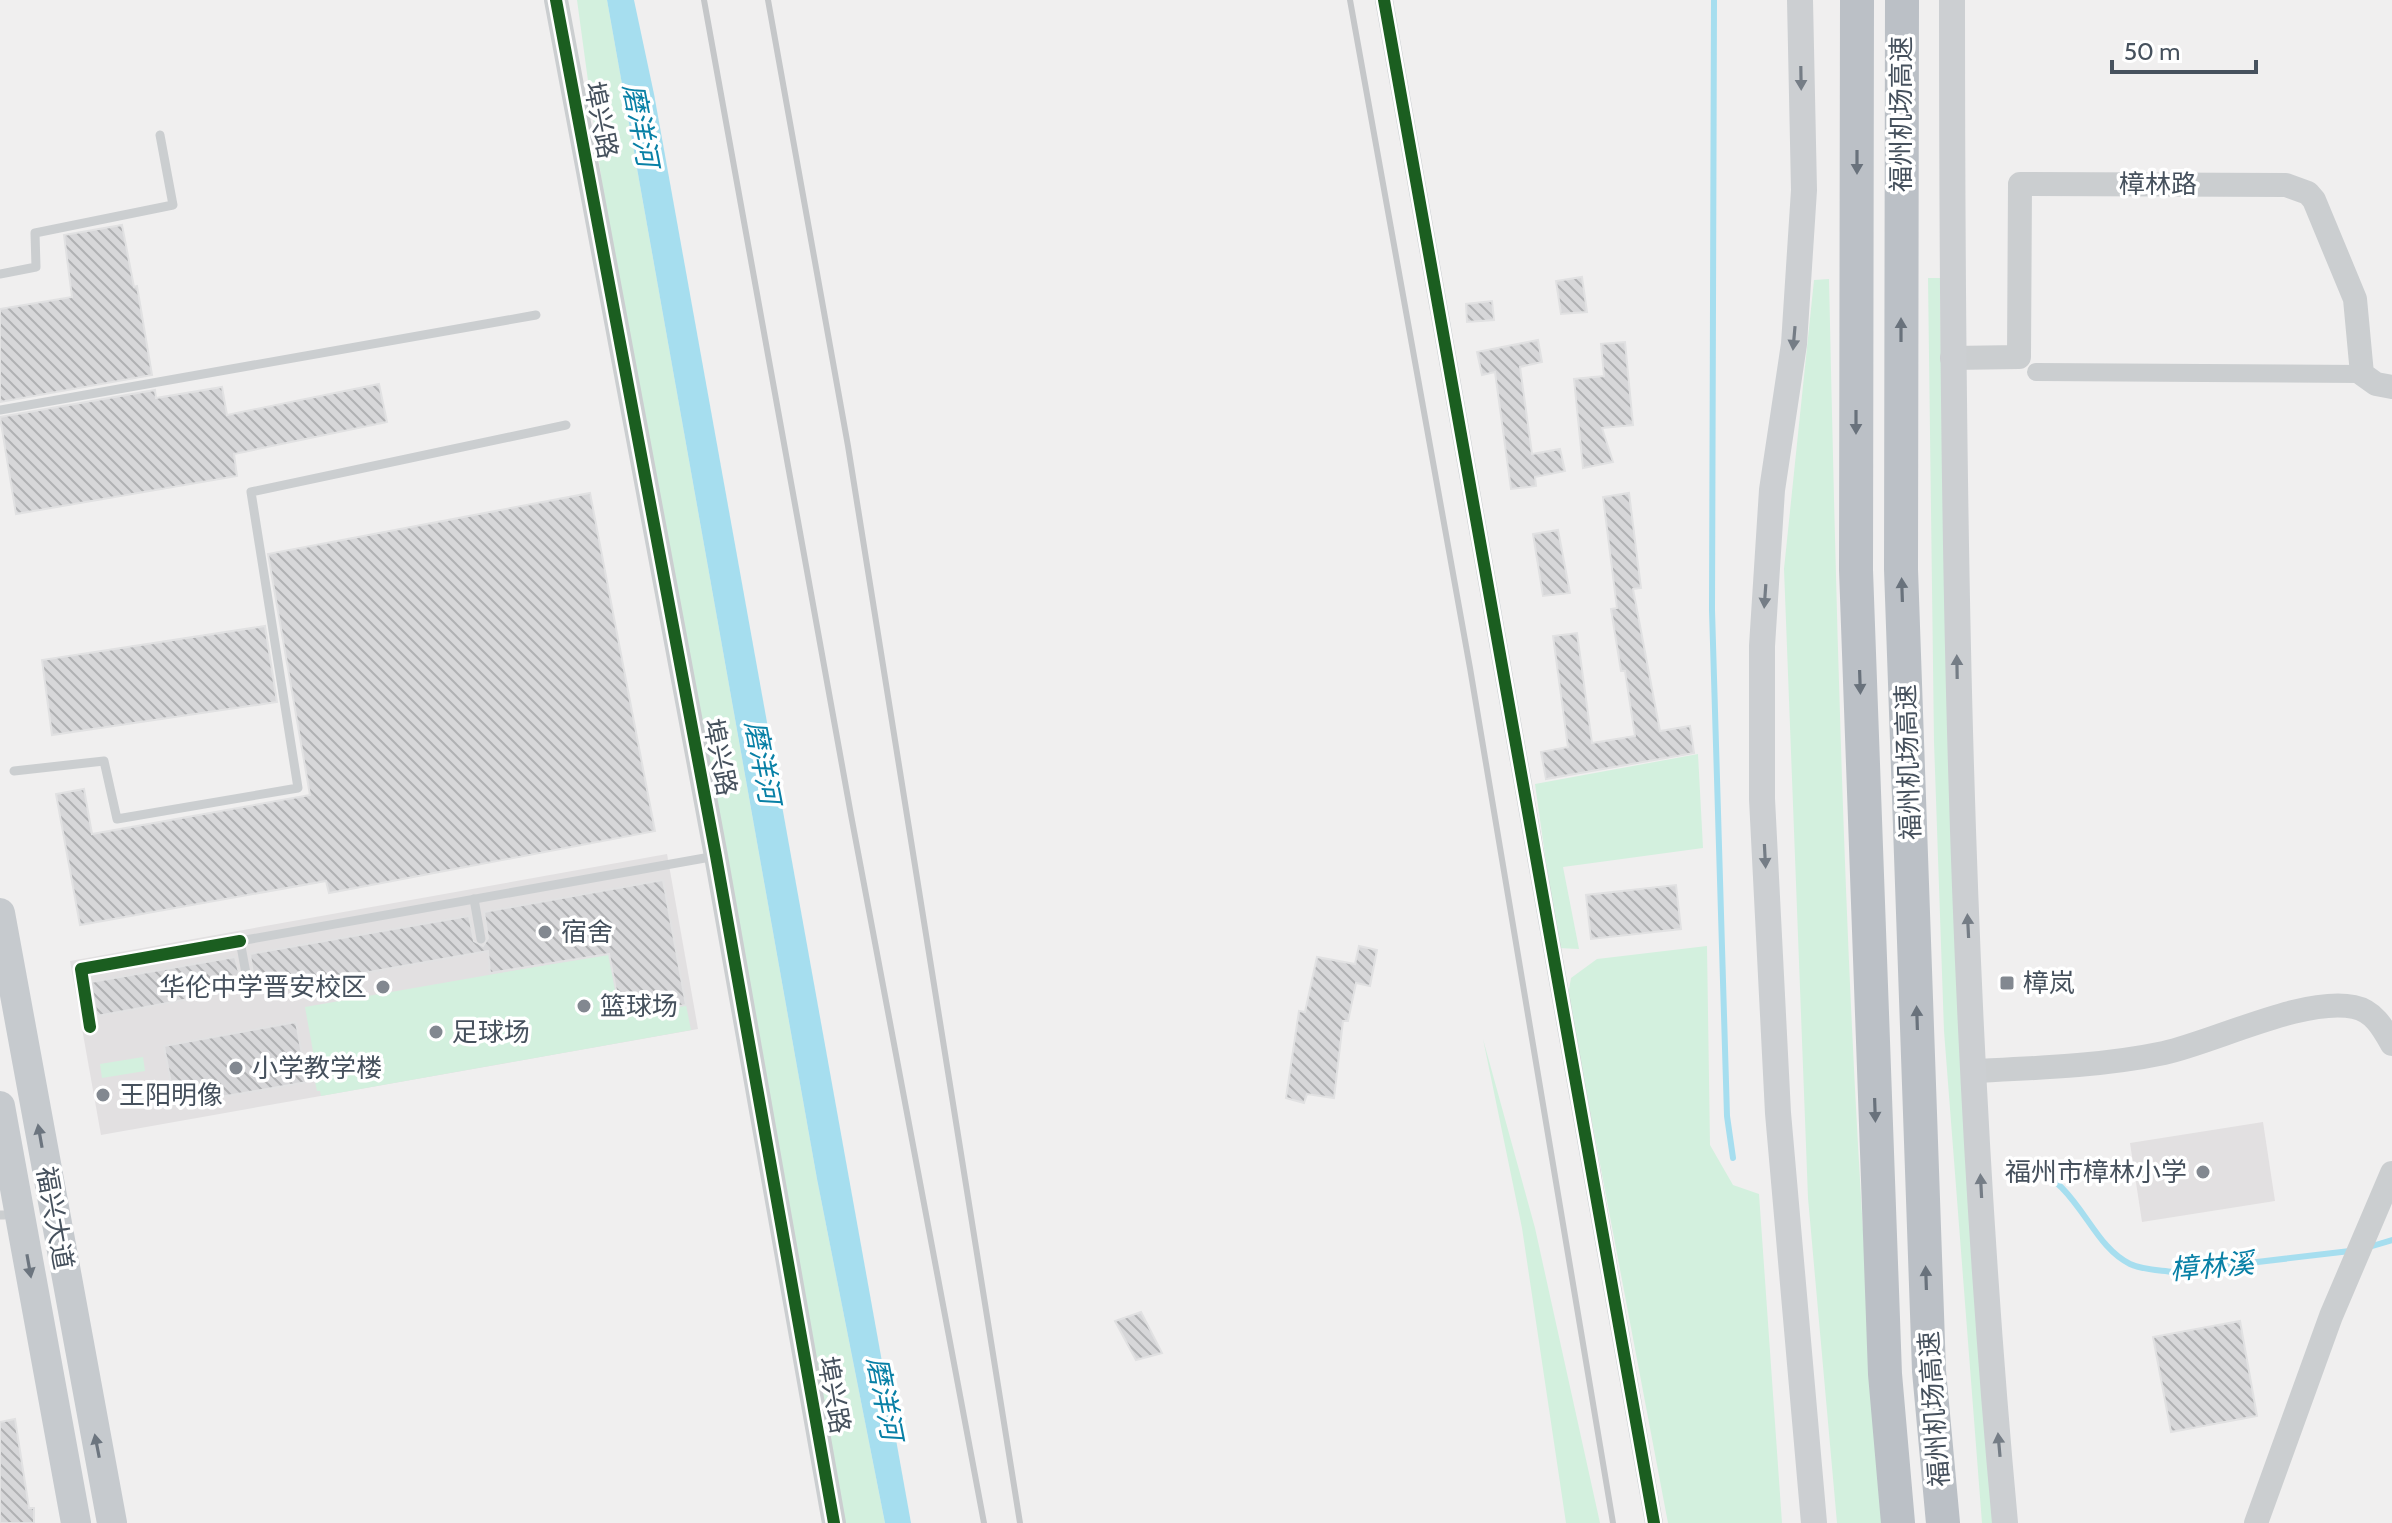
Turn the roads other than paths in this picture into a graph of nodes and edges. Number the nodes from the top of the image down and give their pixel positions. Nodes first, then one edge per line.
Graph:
1 (556, 0) edge
2 (1384, 0) edge
3 (1800, 0) edge
4 (1857, 0) edge
5 (1902, 0) edge
6 (1952, 0) edge
7 (160, 135) dead end
8 (0, 274) edge
9 (536, 315) dead end
10 (1952, 358) junction
11 (2028, 365) junction
12 (2362, 374) junction
13 (2392, 387) edge
14 (0, 410) edge
15 (566, 425) dead end
16 (14, 771) dead end
17 (716, 856) junction
18 (474, 899) junction
19 (0, 913) edge
20 (481, 939) dead end
21 (248, 984) dead end
22 (2392, 1044) edge
23 (1975, 1071) junction
24 (0, 1106) edge
25 (2392, 1173) edge
26 (76, 1523) edge
27 (112, 1523) edge
28 (834, 1523) edge
29 (1654, 1523) edge
30 (1814, 1523) edge
31 (1898, 1523) edge
32 (1943, 1523) edge
33 (2005, 1523) edge
34 (2256, 1523) edge

1 - 17 street, 埠兴路
2 - 29 street
3 -> 30 main road
4 -> 31 highway, 福州机场高速
32 -> 5 highway, 福州机场高速
6 - 10 main road
7 - 8 lane
9 - 14 lane
10 - 11 street
23 -> 10 main road
11 - 12 street
11 - 12 street, 樟林路
12 - 13 street
15 - 16 lane
17 - 18 lane
17 - 28 street, 埠兴路
18 - 20 lane
18 - 21 lane
27 -> 19 main road, 福兴大道
22 - 23 street
33 -> 23 main road
24 -> 26 main road, 福兴大道
25 - 34 street

